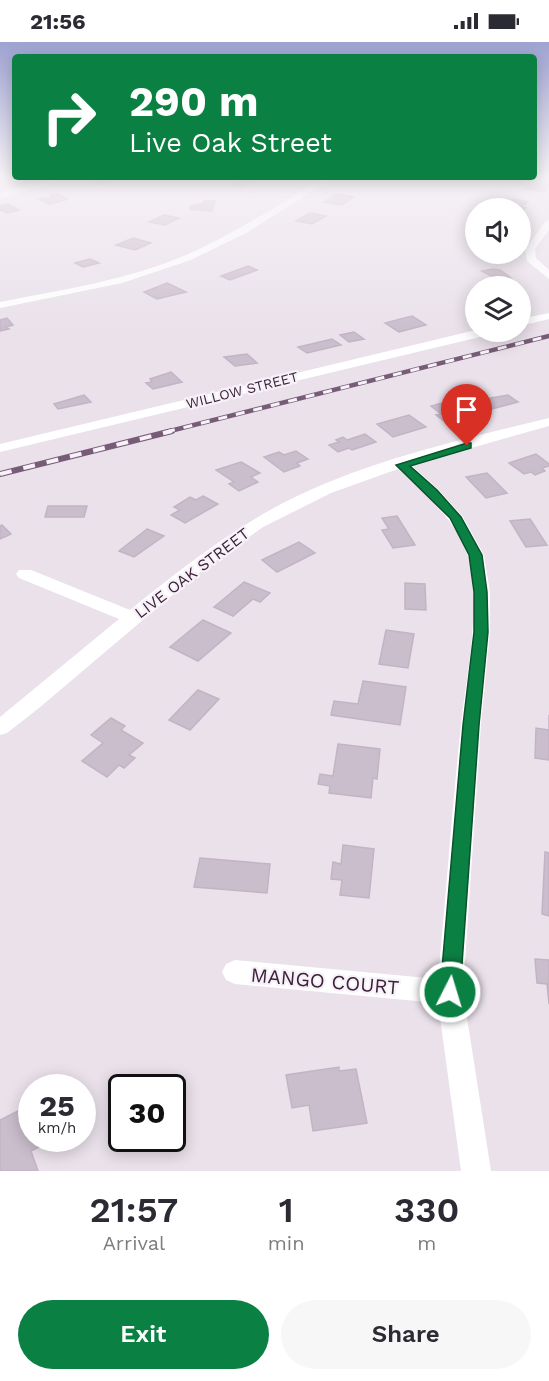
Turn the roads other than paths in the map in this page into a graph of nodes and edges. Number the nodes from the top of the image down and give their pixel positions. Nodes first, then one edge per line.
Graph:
1 (247, 228) edge
2 (546, 228) edge
3 (549, 276) edge
4 (0, 305) edge
5 (549, 316) edge
6 (531, 320) edge
7 (465, 337) edge
8 (549, 422) edge
9 (0, 448) edge
10 (402, 465) junction
11 (25, 574) dead end
12 (132, 618) junction
13 (0, 728) edge
14 (235, 972) dead end
15 (450, 992) junction
16 (476, 1171) edge

1 - 4 street
2 - 3 street
5 - 6 street
7 - 9 street, WILLOW STREET
8 - 10 street, LIVE OAK STREET
10 - 12 street, LIVE OAK STREET
10 - 15 street
11 - 12 street
12 - 13 street, LIVE OAK STREET
14 - 15 street, MANGO COURT
15 - 16 street

